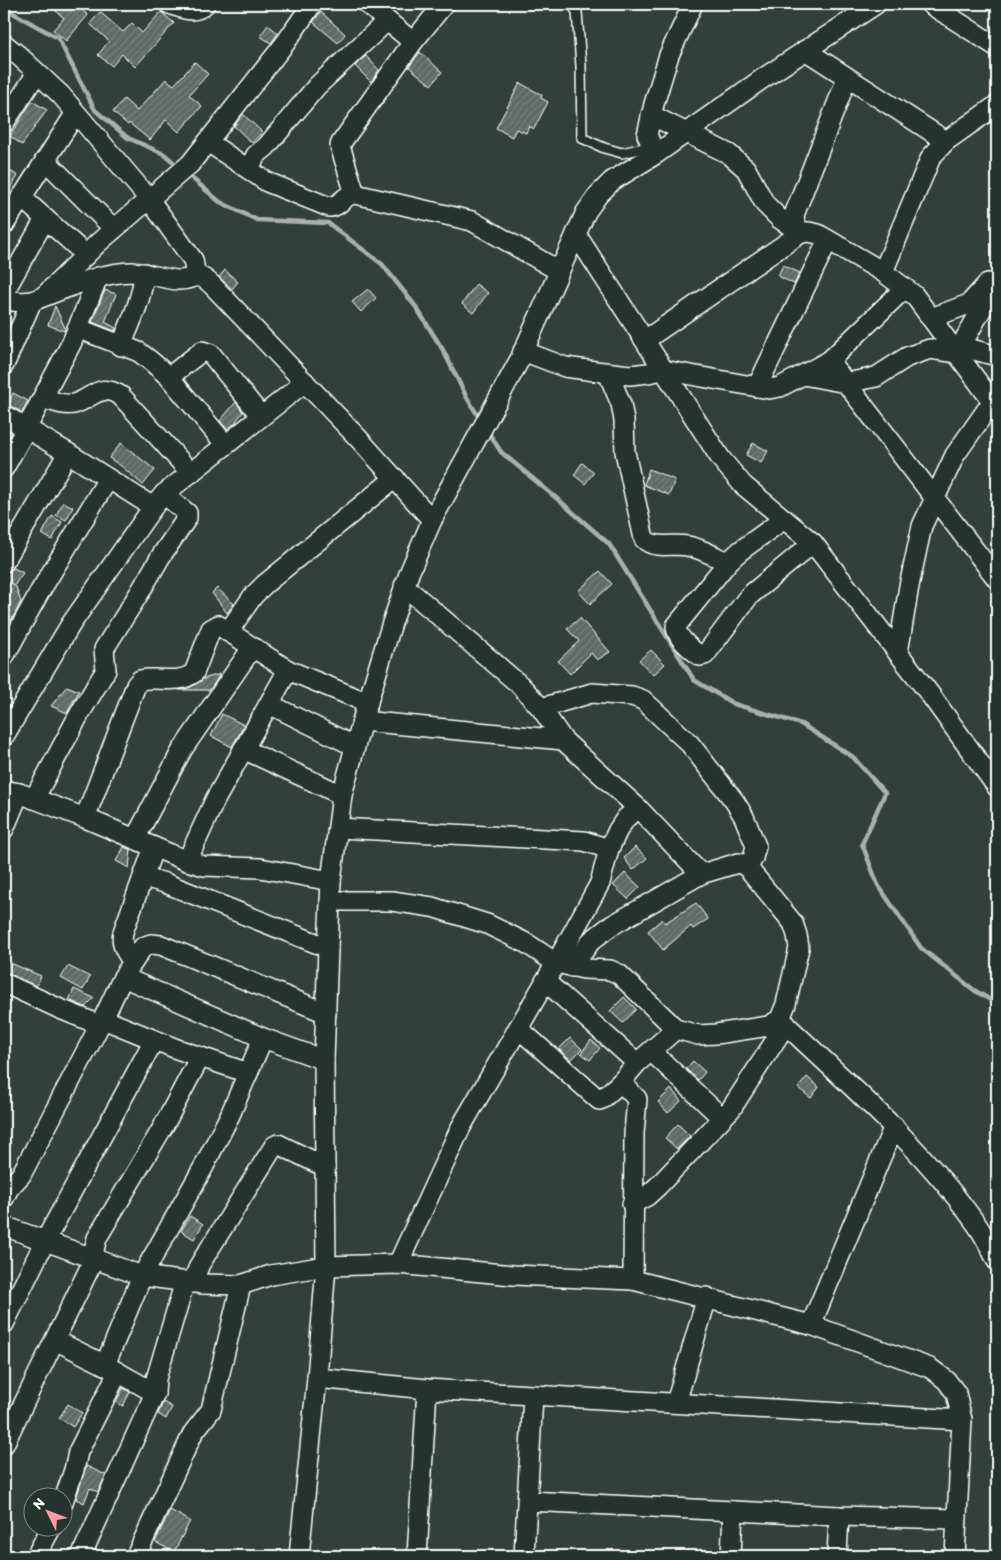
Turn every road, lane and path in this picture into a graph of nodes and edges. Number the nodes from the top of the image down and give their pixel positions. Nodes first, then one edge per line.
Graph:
1 (169, 4) edge
2 (205, 4) edge
3 (312, 4) edge
4 (366, 4) edge
5 (444, 4) edge
6 (572, 4) edge
7 (693, 4) edge
8 (876, 4) edge
9 (930, 4) edge
10 (387, 21) junction
11 (413, 42) junction
12 (4, 44) edge
13 (997, 47) edge
14 (805, 50) junction
15 (37, 73) junction
16 (848, 78) junction
17 (997, 105) edge
18 (75, 114) junction
19 (651, 115) junction
20 (4, 123) edge
21 (686, 133) junction
22 (946, 140) junction
23 (208, 142) junction
24 (654, 150) junction
25 (45, 160) junction
26 (249, 169) junction
27 (355, 194) junction
28 (21, 198) junction
29 (149, 199) junction
30 (45, 219) junction
31 (4, 224) edge
32 (114, 229) junction
33 (801, 233) junction
34 (576, 234) junction
35 (828, 240) junction
36 (86, 254) junction
37 (559, 271) junction
38 (883, 272) junction
39 (144, 273) junction
40 (997, 274) edge
41 (196, 276) junction
42 (98, 278) junction
43 (997, 282) edge
44 (905, 288) junction
45 (4, 292) edge
46 (38, 299) junction
47 (4, 300) edge
48 (930, 318) junction
49 (77, 328) junction
50 (644, 340) junction
51 (121, 346) junction
52 (523, 351) junction
53 (956, 353) junction
54 (997, 356) edge
55 (829, 361) junction
56 (4, 365) edge
57 (663, 370) junction
58 (608, 373) junction
59 (802, 375) junction
60 (168, 377) junction
61 (305, 382) junction
62 (846, 383) junction
63 (757, 387) junction
64 (43, 398) junction
65 (996, 401) edge
66 (4, 415) edge
67 (261, 416) junction
68 (26, 428) junction
69 (225, 444) junction
70 (68, 453) junction
71 (4, 468) edge
72 (191, 473) junction
73 (395, 478) junction
74 (108, 479) junction
75 (934, 497) junction
76 (159, 501) junction
77 (784, 519) junction
78 (432, 520) junction
79 (814, 543) junction
80 (4, 562) edge
81 (728, 562) junction
82 (997, 579) edge
83 (404, 586) junction
84 (228, 632) junction
85 (252, 648) junction
86 (898, 653) junction
87 (4, 658) edge
88 (288, 670) junction
89 (368, 703) junction
90 (269, 704) junction
91 (540, 708) junction
92 (362, 721) junction
93 (4, 736) edge
94 (563, 740) junction
95 (354, 746) junction
96 (243, 749) junction
97 (997, 787) edge
98 (19, 794) edge
99 (342, 795) junction
100 (638, 808) junction
101 (85, 818) junction
102 (338, 828) junction
103 (4, 829) edge
104 (135, 839) junction
105 (154, 847) junction
106 (609, 849) junction
107 (187, 861) junction
108 (748, 868) junction
109 (701, 874) junction
110 (143, 876) junction
111 (331, 882) junction
112 (330, 901) junction
113 (328, 948) junction
114 (564, 965) junction
115 (128, 969) junction
116 (545, 981) junction
117 (6, 989) edge
118 (326, 1013) junction
119 (102, 1022) junction
120 (783, 1022) junction
121 (518, 1028) junction
122 (676, 1029) junction
123 (263, 1038) junction
124 (154, 1040) junction
125 (200, 1057) junction
126 (644, 1057) junction
127 (324, 1060) junction
128 (248, 1073) junction
129 (621, 1082) junction
130 (722, 1118) junction
131 (894, 1126) junction
132 (325, 1167) junction
133 (4, 1198) edge
134 (632, 1204) junction
135 (4, 1226) edge
136 (45, 1242) junction
137 (94, 1259) junction
138 (997, 1261) edge
139 (398, 1264) junction
140 (326, 1266) junction
141 (142, 1276) junction
142 (633, 1280) junction
143 (189, 1282) junction
144 (240, 1285) junction
145 (707, 1298) junction
146 (4, 1324) edge
147 (811, 1325) junction
148 (55, 1340) junction
149 (112, 1369) junction
150 (317, 1378) junction
151 (427, 1389) junction
152 (155, 1393) junction
153 (533, 1396) junction
154 (676, 1404) junction
155 (962, 1420) junction
156 (4, 1444) edge
157 (67, 1488) edge
158 (528, 1501) junction
159 (733, 1511) junction
160 (839, 1516) junction
161 (956, 1519) junction
162 (46, 1538) edge
163 (36, 1556) edge
164 (81, 1556) edge
165 (136, 1556) edge
166 (299, 1556) edge
167 (417, 1556) edge
168 (524, 1556) edge
169 (731, 1556) edge
170 (837, 1556) edge
171 (955, 1556) edge

1 - 2 street
3 - 23 street
4 - 10 street
5 - 11 street
6 - 24 lane
7 - 19 street
8 - 14 street
9 - 13 street
10 - 11 street
10 - 26 street
11 - 27 street
12 - 15 street
14 - 16 street
14 - 21 street
15 - 18 street
15 - 20 street
16 - 22 street
16 - 33 street
17 - 22 street
18 - 25 street
18 - 29 street
19 - 21 street
19 - 24 street
21 - 24 street
21 - 33 street
22 - 38 street
23 - 26 street
23 - 29 street
24 - 34 street
25 - 28 street
25 - 32 street
26 - 27 street
27 - 37 street
28 - 30 street
28 - 31 street
29 - 32 street
29 - 41 street
30 - 36 street
30 - 45 street
32 - 36 street
33 - 35 street
33 - 50 street
34 - 37 street
34 - 50 street
35 - 38 street
35 - 63 street
36 - 46 street
37 - 52 street
38 - 44 street
39 - 41 street
39 - 42 street
39 - 51 street
40 - 48 street
41 - 61 street
42 - 46 street
42 - 49 street
43 - 53 street
44 - 48 street
44 - 55 street
46 - 47 street
46 - 56 street
48 - 53 street
49 - 51 street
49 - 64 street
50 - 57 street
51 - 60 street
52 - 58 street
52 - 78 street
53 - 54 street
53 - 62 street
53 - 65 street
55 - 59 street
55 - 62 street
57 - 58 street
57 - 63 street
57 - 77 street
58 - 81 street
59 - 62 street
59 - 63 street
60 - 67 street
60 - 69 street
61 - 67 street
61 - 73 street
62 - 75 street
64 - 68 street
64 - 72 street
65 - 75 street
66 - 68 street
67 - 69 street
68 - 70 street
68 - 71 street
69 - 72 street
70 - 74 street
70 - 80 street
72 - 76 street
73 - 78 street
73 - 84 street
74 - 76 street
74 - 87 street
75 - 82 street
75 - 86 street
76 - 93 street
76 - 98 street
77 - 79 street
77 - 81 street
78 - 83 street
79 - 81 street
79 - 86 street
83 - 89 street
83 - 91 street
84 - 85 street
84 - 101 street
85 - 88 street
85 - 104 street
86 - 97 street
88 - 89 street
88 - 90 street
89 - 92 street
90 - 95 street
90 - 96 street
91 - 94 street
91 - 108 street
92 - 94 street
92 - 95 street
94 - 100 street
95 - 99 street
96 - 99 street
96 - 107 street
98 - 101 street
98 - 103 street
99 - 102 street
100 - 106 street
100 - 109 street
101 - 104 street
102 - 106 street
102 - 111 street
104 - 105 street
105 - 107 street
105 - 110 street
106 - 114 street
107 - 111 street
108 - 109 street
108 - 120 street
109 - 114 street
110 - 113 street
110 - 115 street
111 - 112 street
112 - 113 street
112 - 114 street
113 - 118 street
114 - 116 street
114 - 122 street
115 - 118 street
115 - 119 street
115 - 123 street
116 - 121 street
116 - 126 street
117 - 119 street
118 - 127 street
119 - 124 street
119 - 133 street
120 - 122 street
120 - 130 street
120 - 131 street
121 - 129 street
121 - 139 street
122 - 126 street
123 - 127 street
123 - 128 street
124 - 125 street
124 - 136 street
125 - 128 street
125 - 137 street
126 - 129 street
126 - 130 street
127 - 132 street
128 - 141 street
129 - 134 street
130 - 134 street
131 - 138 street
131 - 147 street
132 - 140 street
132 - 143 street
134 - 142 street
135 - 136 street
136 - 137 street
136 - 146 street
137 - 141 street
137 - 148 street
139 - 140 street
139 - 142 street
140 - 144 street
140 - 150 street
141 - 143 street
141 - 149 street
142 - 145 street
143 - 144 street
143 - 152 street
144 - 165 street
145 - 147 street
145 - 154 street
147 - 155 street
148 - 149 street
148 - 156 street
149 - 152 street
149 - 157 street
150 - 151 street
150 - 166 street
151 - 153 street
151 - 167 street
152 - 164 street
153 - 154 street
153 - 158 street
154 - 155 street
155 - 161 street
158 - 159 street
158 - 168 street
159 - 160 street
159 - 169 street
160 - 161 street
160 - 170 street
161 - 171 street
162 - 163 street

